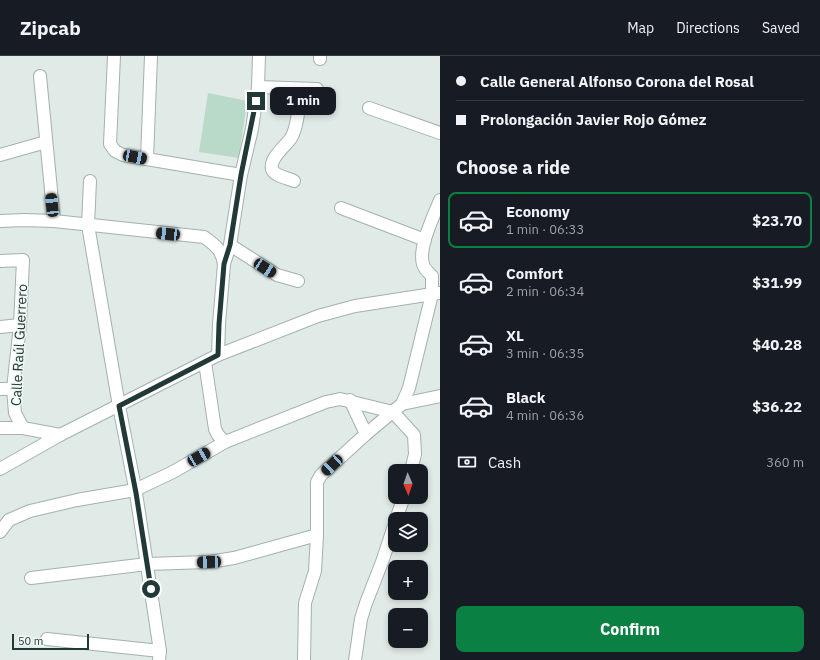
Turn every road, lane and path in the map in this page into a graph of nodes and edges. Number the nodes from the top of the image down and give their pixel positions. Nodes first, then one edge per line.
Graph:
1 (114, 56) edge
2 (151, 56) edge
3 (259, 56) edge
4 (40, 76) dead end
5 (258, 87) junction
6 (301, 89) junction
7 (317, 89) dead end
8 (369, 108) dead end
9 (440, 133) edge
10 (46, 142) junction
11 (0, 155) edge
12 (147, 159) junction
13 (241, 175) junction
14 (90, 181) dead end
15 (294, 181) dead end
16 (440, 200) edge
17 (341, 208) dead end
18 (0, 221) edge
19 (54, 221) junction
20 (88, 225) junction
21 (425, 240) junction
22 (230, 245) junction
23 (0, 261) edge
24 (224, 264) junction
25 (298, 281) dead end
26 (436, 293) edge
27 (20, 325) junction
28 (0, 326) edge
29 (218, 355) junction
30 (205, 362) junction
31 (0, 389) edge
32 (13, 389) junction
33 (440, 396) edge
34 (350, 400) junction
35 (119, 406) junction
36 (397, 408) junction
37 (0, 428) edge
38 (23, 428) junction
39 (366, 434) junction
40 (60, 435) junction
41 (225, 442) junction
42 (413, 464) edge
43 (0, 469) edge
44 (135, 490) junction
45 (0, 532) edge
46 (317, 535) junction
47 (388, 544) edge
48 (147, 564) junction
49 (31, 578) dead end
50 (47, 639) dead end
51 (160, 656) edge
52 (304, 660) edge
53 (355, 660) edge

1 - 12 street
2 - 12 street
3 - 5 street
4 - 10 street
5 - 6 street
5 - 13 street
6 - 7 street
6 - 15 street
8 - 9 street
10 - 11 street
10 - 19 street
12 - 13 street
13 - 22 street
14 - 20 street
16 - 21 street
17 - 21 street
18 - 19 street
19 - 20 street
20 - 24 street
20 - 35 street
21 - 26 street
22 - 24 street
22 - 25 street
23 - 27 street, Calle Raúl Guerrero
24 - 29 street
26 - 29 street
26 - 36 street
27 - 28 street
27 - 32 street, Calle Raúl Guerrero
29 - 30 street
30 - 35 street
30 - 41 street
31 - 32 street
32 - 38 street, Calle Raúl Guerrero
33 - 36 street
34 - 36 street
34 - 39 street
34 - 41 street
35 - 40 street
35 - 44 street
36 - 39 street
36 - 42 street
37 - 38 street
38 - 40 street
39 - 46 street
40 - 43 street
41 - 44 street
44 - 45 street
44 - 48 street
46 - 48 street
46 - 52 street
47 - 53 street
48 - 49 street
48 - 51 street
50 - 51 street

